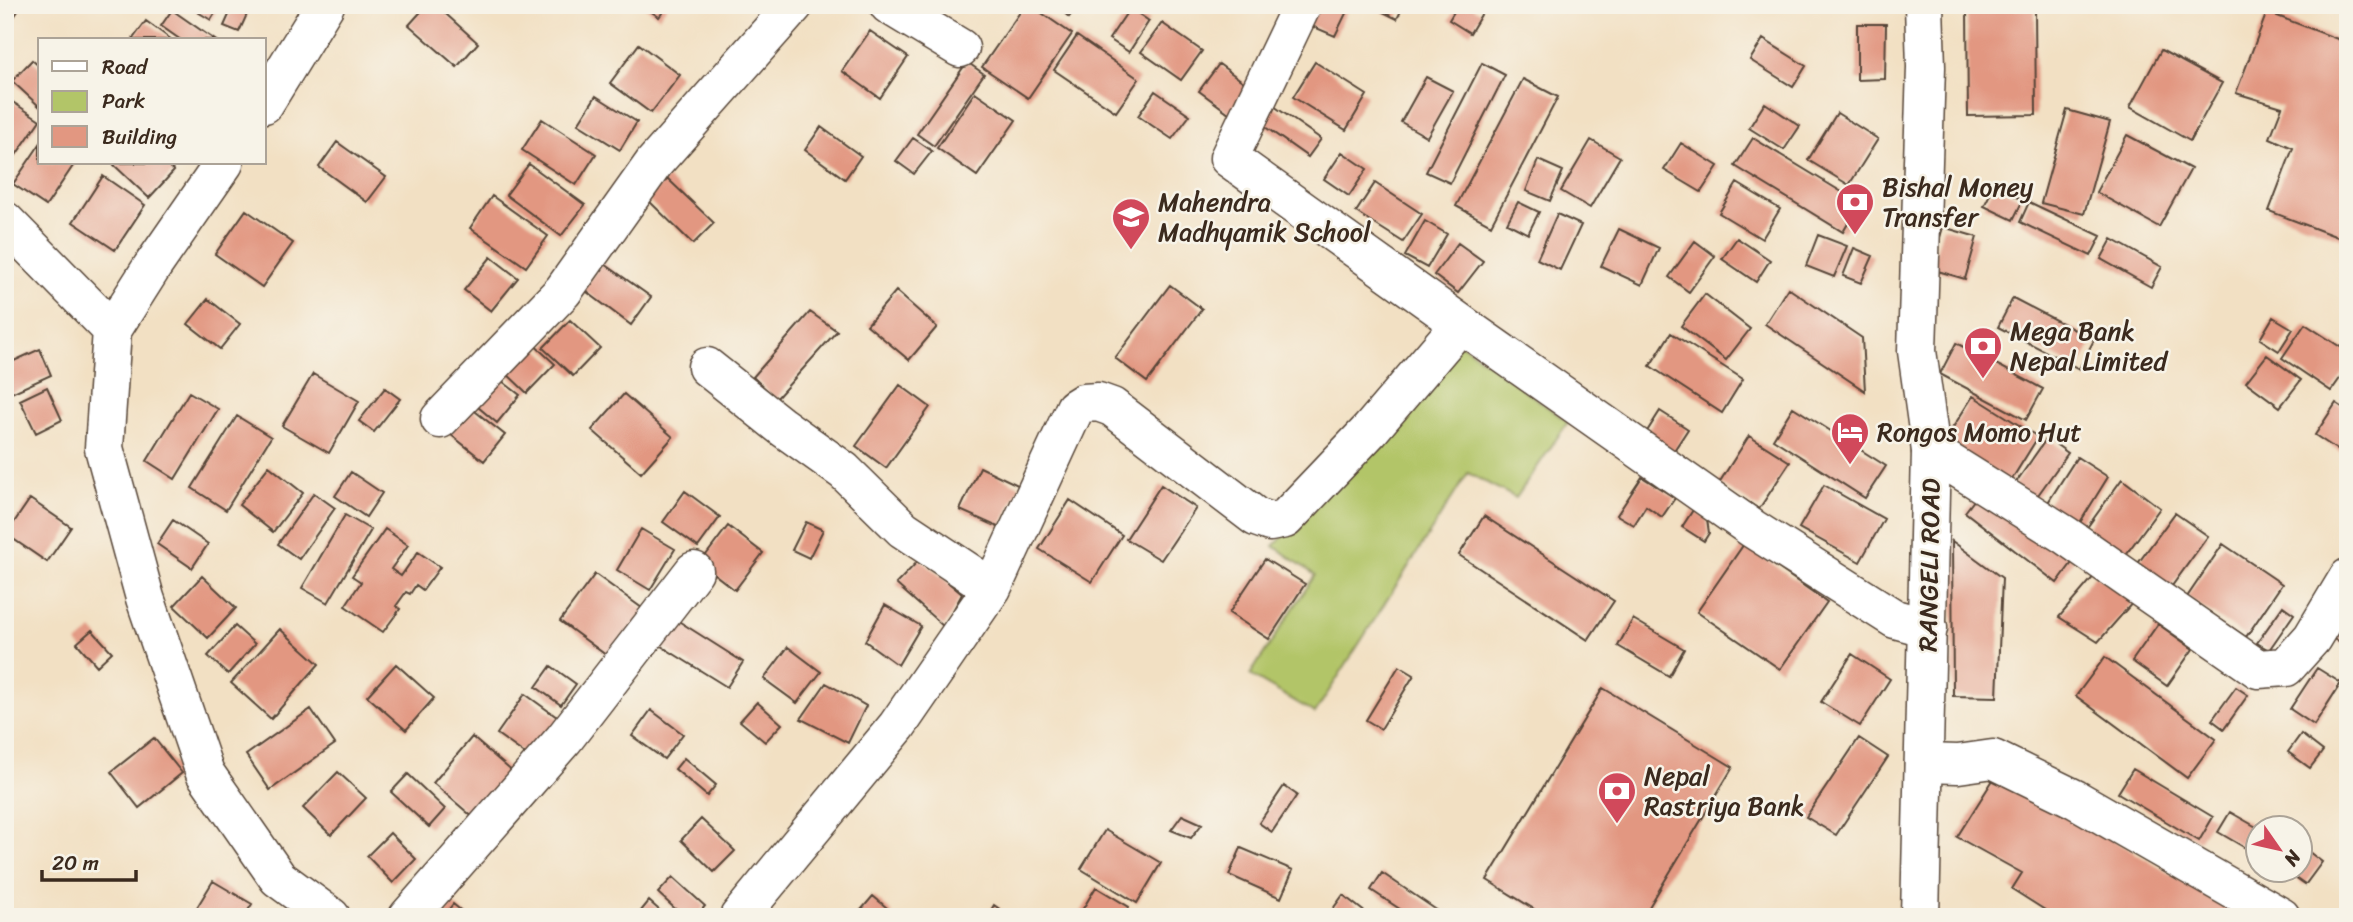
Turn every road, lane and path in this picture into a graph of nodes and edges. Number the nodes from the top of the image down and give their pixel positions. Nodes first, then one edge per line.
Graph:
1 (325, 5) edge
2 (794, 5) edge
3 (889, 5) edge
4 (1302, 5) edge
5 (1924, 5) edge
6 (960, 48) dead end
7 (266, 101) edge
8 (223, 164) edge
9 (5, 220) edge
10 (1464, 326) junction
11 (112, 330) junction
12 (707, 367) dead end
13 (440, 419) dead end
14 (1931, 451) junction
15 (694, 572) dead end
16 (2348, 578) edge
17 (992, 588) junction
18 (1928, 628) junction
19 (1924, 763) junction
20 (331, 917) edge
21 (408, 917) edge
22 (739, 917) edge
23 (1920, 917) edge
24 (2281, 917) edge

1 - 7 street
2 - 13 street
3 - 6 street
4 - 10 street
5 - 14 street, RANGELI ROAD
8 - 11 street
9 - 11 street
10 - 17 street
10 - 18 street
11 - 20 street
12 - 17 street
14 - 16 street
14 - 18 street, RANGELI ROAD
15 - 21 street
17 - 22 street
18 - 19 street, RANGELI ROAD
19 - 23 street, RANGELI ROAD
19 - 24 street

